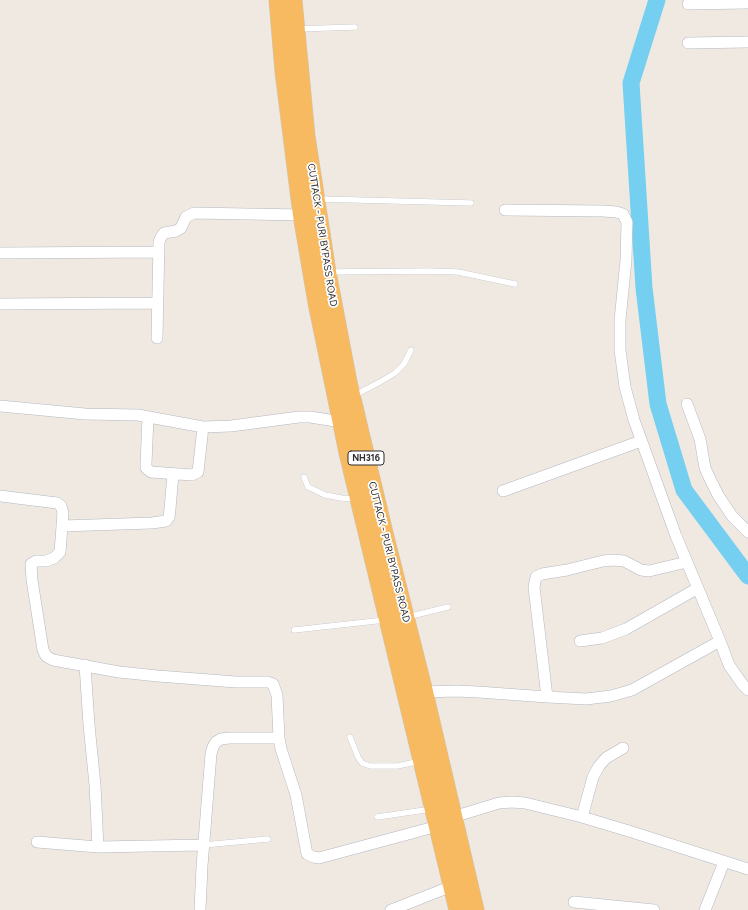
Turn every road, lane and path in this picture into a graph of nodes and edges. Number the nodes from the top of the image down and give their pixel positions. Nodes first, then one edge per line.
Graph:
1 (278, 0) edge
2 (293, 0) edge
3 (748, 3) edge
4 (688, 4) dead end
5 (355, 27) dead end
6 (296, 29) junction
7 (748, 42) edge
8 (688, 43) dead end
9 (316, 199) junction
10 (471, 203) dead end
11 (505, 210) dead end
12 (302, 215) junction
13 (159, 252) junction
14 (0, 253) edge
15 (326, 272) junction
16 (515, 284) dead end
17 (0, 304) edge
18 (158, 304) junction
19 (157, 338) dead end
20 (411, 350) dead end
21 (352, 396) junction
22 (687, 404) dead end
23 (0, 406) edge
24 (148, 417) junction
25 (342, 422) junction
26 (203, 426) junction
27 (641, 441) junction
28 (174, 474) junction
29 (304, 477) dead end
30 (502, 491) dead end
31 (0, 496) edge
32 (360, 500) junction
33 (62, 526) junction
34 (748, 532) edge
35 (686, 562) junction
36 (698, 588) junction
37 (448, 607) dead end
38 (397, 618) junction
39 (294, 630) dead end
40 (580, 641) dead end
41 (720, 641) junction
42 (85, 665) junction
43 (748, 690) edge
44 (424, 692) junction
45 (547, 697) junction
46 (350, 737) dead end
47 (279, 738) junction
48 (623, 748) dead end
49 (423, 761) junction
50 (377, 816) dead end
51 (442, 817) junction
52 (582, 817) junction
53 (268, 839) dead end
54 (37, 842) dead end
55 (204, 845) junction
56 (98, 847) junction
57 (724, 862) junction
58 (748, 870) edge
59 (452, 886) junction
60 (574, 902) dead end
61 (200, 910) edge
62 (391, 910) edge
63 (458, 910) edge
64 (475, 910) edge
65 (654, 910) edge
66 (705, 910) edge

1 - 12 highway, CUTTACK - PURI BYPASS ROAD / NH316
2 - 6 highway, CUTTACK - PURI BYPASS ROAD / NH316
3 - 4 street
5 - 6 lane
6 - 9 highway, CUTTACK - PURI BYPASS ROAD / NH316
7 - 8 street
9 - 10 lane
9 - 15 highway, CUTTACK - PURI BYPASS ROAD / NH316
11 - 27 street
12 - 13 street
12 - 25 highway, CUTTACK - PURI BYPASS ROAD / NH316
13 - 14 street
13 - 18 street
15 - 16 lane
15 - 21 highway, CUTTACK - PURI BYPASS ROAD / NH316
17 - 18 street
18 - 19 street
20 - 21 lane
21 - 38 highway, CUTTACK - PURI BYPASS ROAD / NH316
22 - 34 street
23 - 24 street
24 - 26 street
24 - 28 street
25 - 26 street
25 - 32 highway, CUTTACK - PURI BYPASS ROAD / NH316
26 - 28 street
27 - 30 street
27 - 35 street
28 - 33 street
29 - 32 lane
31 - 33 street
32 - 38 highway, CUTTACK - PURI BYPASS ROAD / NH316
33 - 42 street
35 - 36 street
35 - 45 street
36 - 40 street
36 - 41 street
37 - 38 lane
38 - 39 lane
38 - 44 highway, CUTTACK - PURI BYPASS ROAD / NH316
38 - 49 highway, CUTTACK - PURI BYPASS ROAD / NH316
41 - 43 street
41 - 45 street
42 - 47 street
42 - 56 street
44 - 45 street
44 - 51 highway, CUTTACK - PURI BYPASS ROAD / NH316
46 - 49 lane
47 - 51 street
47 - 55 street
48 - 52 street
49 - 51 highway, CUTTACK - PURI BYPASS ROAD / NH316
50 - 51 lane
51 - 52 street
51 - 59 highway, CUTTACK - PURI BYPASS ROAD / NH316
51 - 64 highway, CUTTACK - PURI BYPASS ROAD / NH316
52 - 57 street
53 - 55 lane
54 - 56 street
55 - 56 street
55 - 61 street
57 - 58 street
57 - 66 street
59 - 62 street
59 - 63 highway, CUTTACK - PURI BYPASS ROAD / NH316
60 - 65 street

